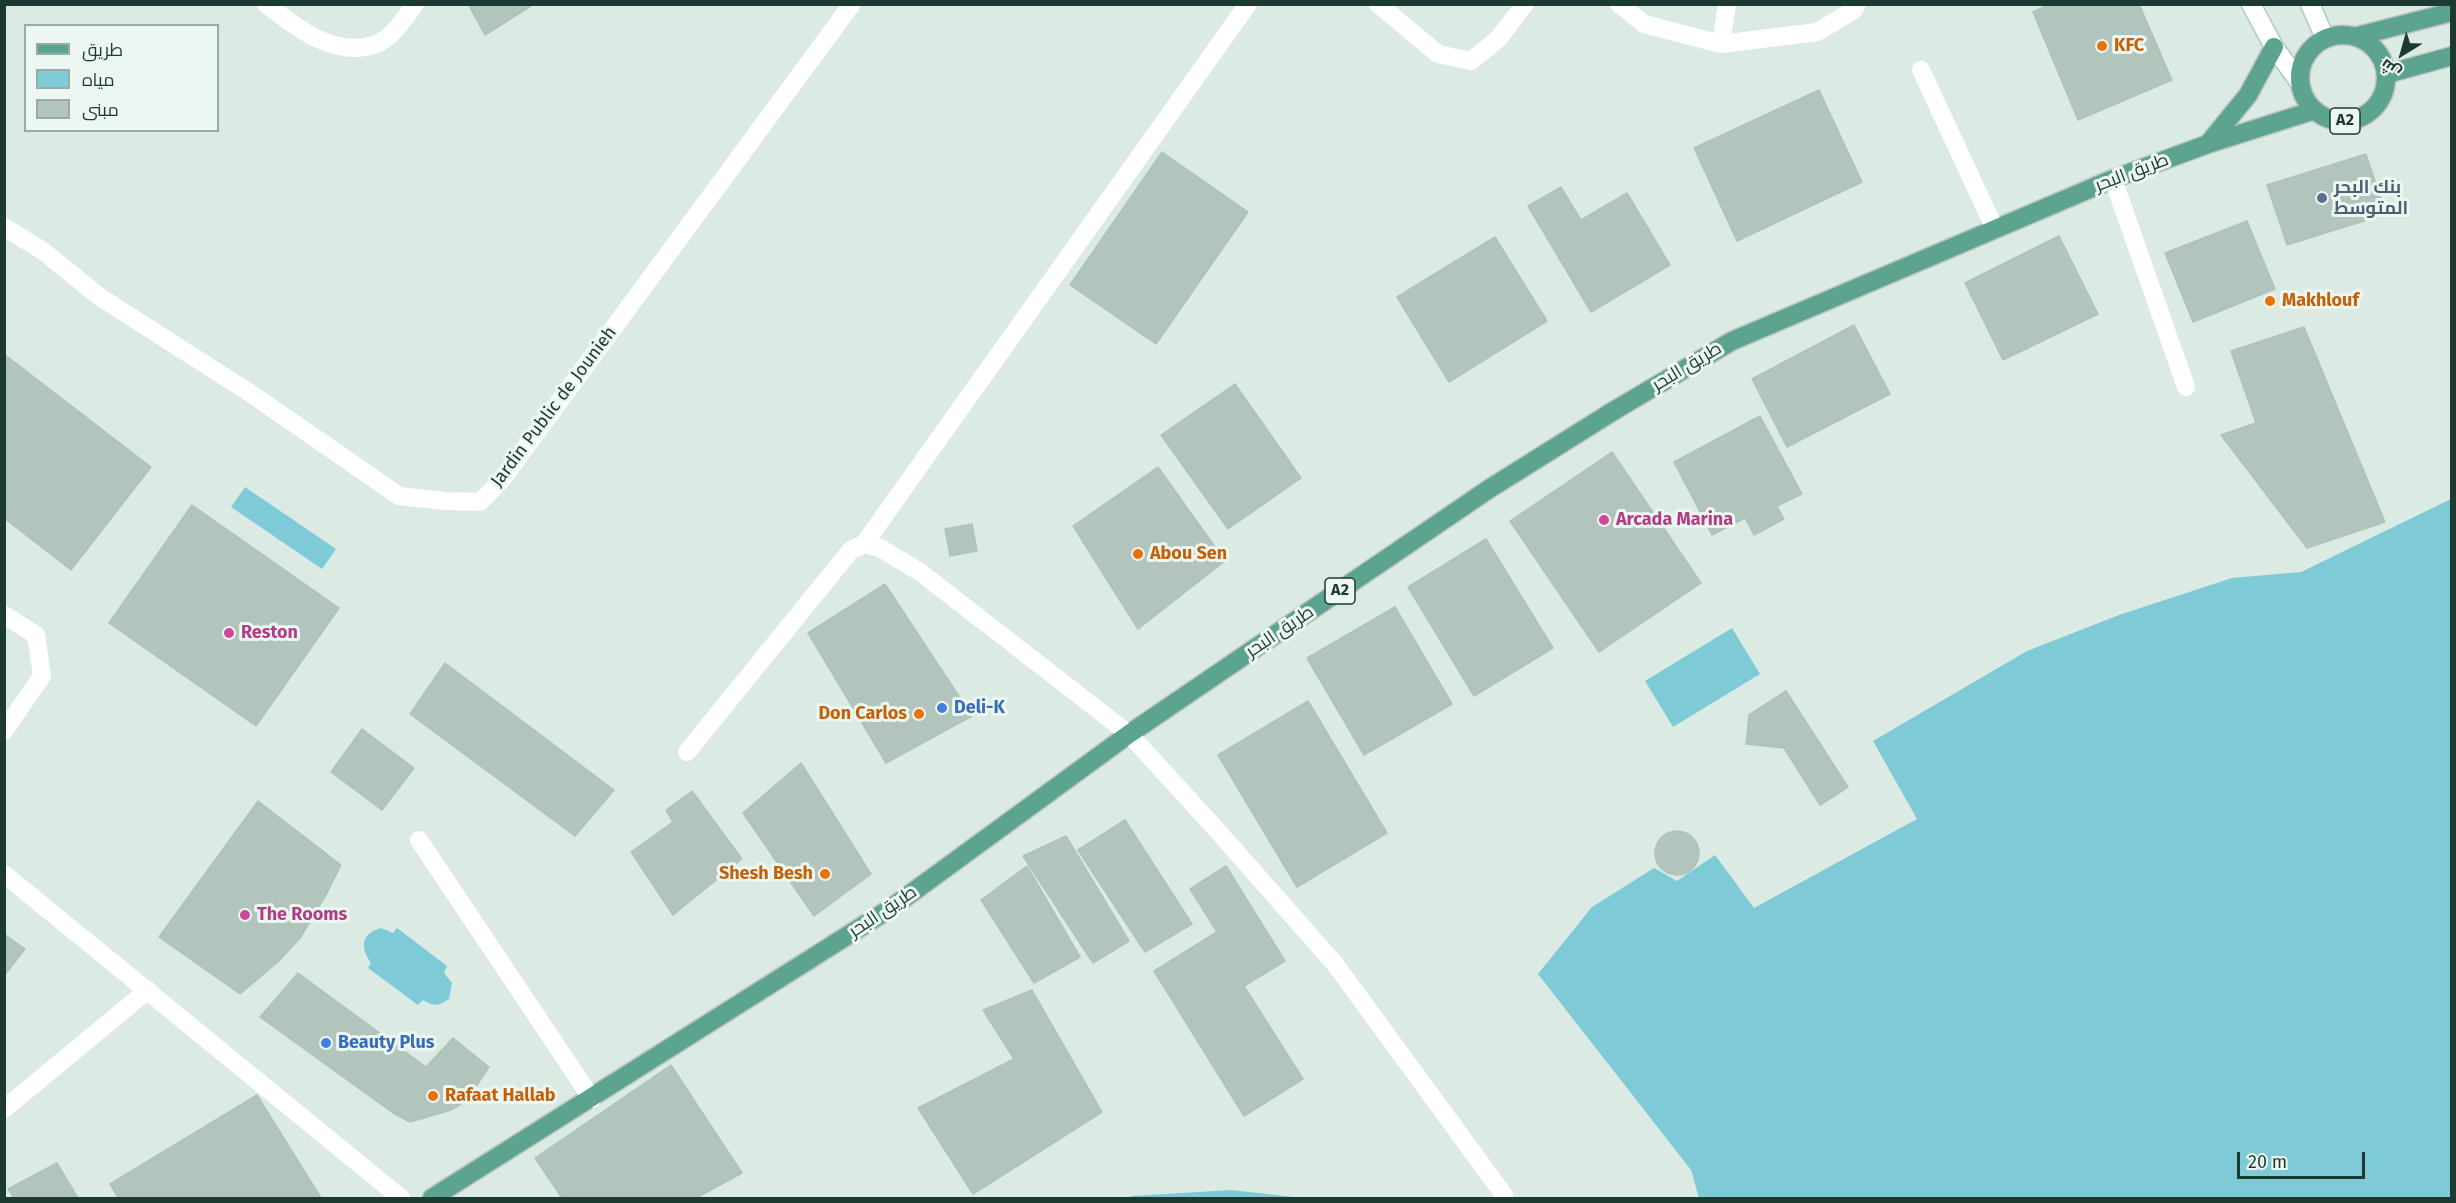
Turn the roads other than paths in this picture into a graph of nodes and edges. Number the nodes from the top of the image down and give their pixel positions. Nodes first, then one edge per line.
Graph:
1 (266, 4) edge
2 (415, 4) edge
3 (852, 4) edge
4 (1248, 4) edge
5 (1377, 4) edge
6 (1525, 4) edge
7 (1619, 4) edge
8 (1727, 4) edge
9 (1857, 4) edge
10 (2251, 4) edge
11 (2310, 4) edge
12 (2451, 12) edge
13 (2358, 36) junction
14 (2325, 38) junction
15 (1721, 44) junction
16 (2274, 47) junction
17 (2451, 56) edge
18 (1921, 70) dead end
19 (2387, 74) junction
20 (2300, 83) junction
21 (2314, 110) junction
22 (2208, 144) junction
23 (2113, 179) junction
24 (4, 227) edge
25 (1995, 229) junction
26 (2186, 387) dead end
27 (864, 544) junction
28 (4, 615) edge
29 (4, 731) edge
30 (1129, 735) junction
31 (687, 752) dead end
32 (419, 840) dead end
33 (4, 874) edge
34 (148, 990) junction
35 (591, 1098) junction
36 (4, 1108) edge
37 (1504, 1195) dead end
38 (401, 1198) edge
39 (432, 1198) edge

1 - 2 street
3 - 24 street, Jardin Public de Jounieh
4 - 27 street
5 - 6 street
7 - 15 street
8 - 15 street
9 - 15 street
10 - 16 street
11 - 14 street
12 - 13 main road
13 - 14 main road
13 - 19 main road
14 - 20 main road
16 - 20 street
16 - 22 main road
17 - 19 main road
18 - 25 street
19 - 21 main road, A2
20 - 21 main road, A2
21 - 22 main road, طريق البحر / A2
22 - 23 main road, طريق البحر / A2
23 - 25 main road, طريق البحر / A2
23 - 26 street
25 - 30 main road, طريق البحر / A2
27 - 30 street
27 - 31 street
28 - 29 street
30 - 35 main road, طريق البحر / A2
30 - 37 street
32 - 35 street
33 - 34 street
34 - 36 street
34 - 38 street
35 - 39 main road, طريق البحر / A2

